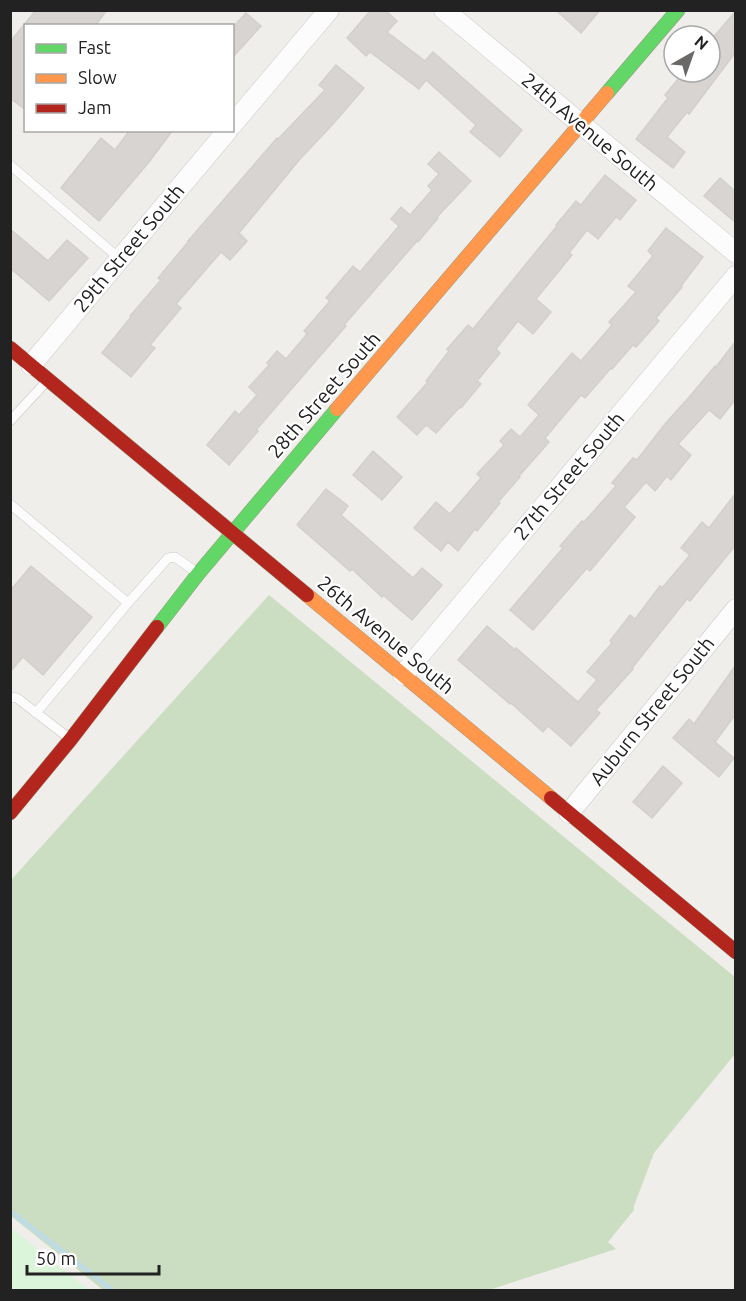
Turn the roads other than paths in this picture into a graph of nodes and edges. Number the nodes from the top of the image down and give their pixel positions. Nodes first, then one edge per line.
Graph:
1 (329, 10) edge
2 (444, 10) edge
3 (678, 10) edge
4 (234, 123) edge
5 (581, 124) junction
6 (226, 132) edge
7 (10, 165) edge
8 (735, 253) edge
9 (120, 259) junction
10 (735, 276) edge
11 (10, 348) edge
12 (31, 365) junction
13 (48, 379) junction
14 (10, 421) edge
15 (10, 504) edge
16 (232, 532) junction
17 (198, 574) junction
18 (128, 603) junction
19 (735, 609) edge
20 (403, 675) junction
21 (10, 697) edge
22 (36, 712) junction
23 (71, 739) junction
24 (10, 813) edge
25 (569, 813) junction
26 (735, 952) edge

1 - 4 street
2 - 5 street, 24th Avenue South
3 - 5 street, 28th Street South
5 - 8 street, 24th Avenue South
5 - 16 street, 28th Street South
6 - 9 street, 29th Street South
7 - 9 lane
9 - 12 street, 29th Street South
10 - 20 street, 27th Street South
11 - 12 street, 26th Avenue South
12 - 13 street, 26th Avenue South
13 - 14 lane
13 - 16 street, 26th Avenue South
15 - 18 lane
16 - 17 street, 28th Street South
16 - 20 street, 26th Avenue South
17 - 18 lane
17 - 23 street, 28th Street South
18 - 22 lane
19 - 25 street, Auburn Street South
20 - 25 street, 26th Avenue South
21 - 22 lane
22 - 23 lane
23 - 24 street, 28th Street South
25 - 26 street, 26th Avenue South

